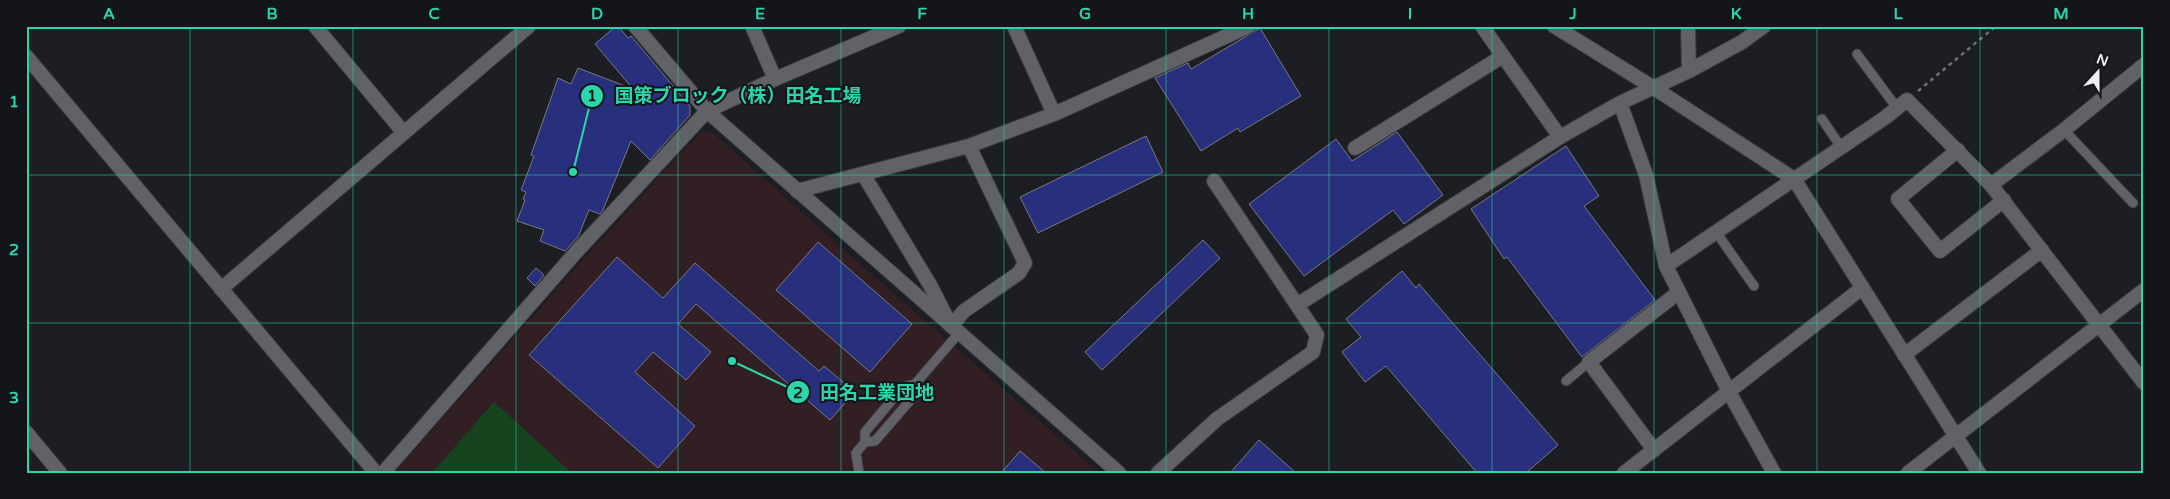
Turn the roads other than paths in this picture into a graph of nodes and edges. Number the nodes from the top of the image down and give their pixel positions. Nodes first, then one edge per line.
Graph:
1 (315, 26) edge
2 (529, 26) edge
3 (635, 26) edge
4 (752, 26) edge
5 (899, 26) edge
6 (1014, 26) edge
7 (1250, 26) edge
8 (1482, 26) edge
9 (1554, 26) edge
10 (1688, 26) edge
11 (1764, 26) edge
12 (1857, 54) dead end
13 (26, 56) edge
14 (1503, 56) junction
15 (2144, 65) edge
16 (1689, 71) junction
17 (775, 78) junction
18 (1654, 88) junction
19 (1620, 103) junction
20 (1902, 104) junction
21 (707, 111) junction
22 (1054, 114) junction
23 (1822, 119) dead end
24 (2064, 130) junction
25 (404, 133) junction
26 (1560, 137) junction
27 (969, 146) junction
28 (1841, 147) junction
29 (1355, 148) dead end
30 (1958, 150) junction
31 (863, 174) junction
32 (1794, 179) junction
33 (1214, 181) dead end
34 (1991, 184) junction
35 (797, 191) junction
36 (2004, 200) junction
37 (2133, 203) dead end
38 (1716, 232) junction
39 (2042, 250) junction
40 (1666, 266) junction
41 (1754, 286) dead end
42 (221, 288) junction
43 (1862, 288) junction
44 (2144, 290) edge
45 (1678, 292) junction
46 (1297, 305) junction
47 (2098, 326) junction
48 (955, 329) junction
49 (1904, 356) junction
50 (1590, 362) junction
51 (1566, 381) dead end
52 (2144, 383) edge
53 (916, 384) junction
54 (1729, 392) junction
55 (26, 432) edge
56 (1955, 436) junction
57 (865, 442) junction
58 (1654, 450) junction
59 (60, 473) edge
60 (376, 473) edge
61 (383, 473) edge
62 (859, 473) edge
63 (1119, 473) edge
64 (1158, 473) edge
65 (1624, 473) edge
66 (1774, 473) edge
67 (1908, 473) edge
68 (1979, 473) edge

1 - 25 street
2 - 25 street
3 - 21 street
4 - 17 street
5 - 17 street
6 - 22 street
7 - 22 street
8 - 14 street
9 - 18 street
10 - 16 street
11 - 16 street
12 - 20 lane
13 - 42 street
14 - 26 street
14 - 29 street
15 - 24 street
16 - 18 street
17 - 21 street
18 - 19 street
18 - 32 street
19 - 26 street
19 - 40 street
20 - 28 street
20 - 30 street
21 - 35 street
21 - 61 street
22 - 27 street
23 - 28 lane
24 - 34 street
24 - 37 lane
25 - 42 street
26 - 46 street
27 - 31 street
27 - 48 street
28 - 32 street
30 - 34 street
30 - 36 street
31 - 35 street
31 - 48 street
32 - 38 street
32 - 43 street
33 - 46 street
34 - 36 street
35 - 48 street
36 - 39 street
38 - 40 street
38 - 41 lane
39 - 47 street
39 - 49 street
40 - 45 street
42 - 60 street
43 - 49 street
43 - 54 street
44 - 47 street
45 - 50 street
45 - 54 street
46 - 64 street
47 - 52 street
47 - 56 street
48 - 53 lane
48 - 63 street
49 - 56 street
50 - 51 lane
50 - 58 street
53 - 57 lane
53 - 57 lane
54 - 58 street
54 - 66 street
55 - 59 street
56 - 67 street
56 - 68 street
57 - 62 lane
58 - 65 street

